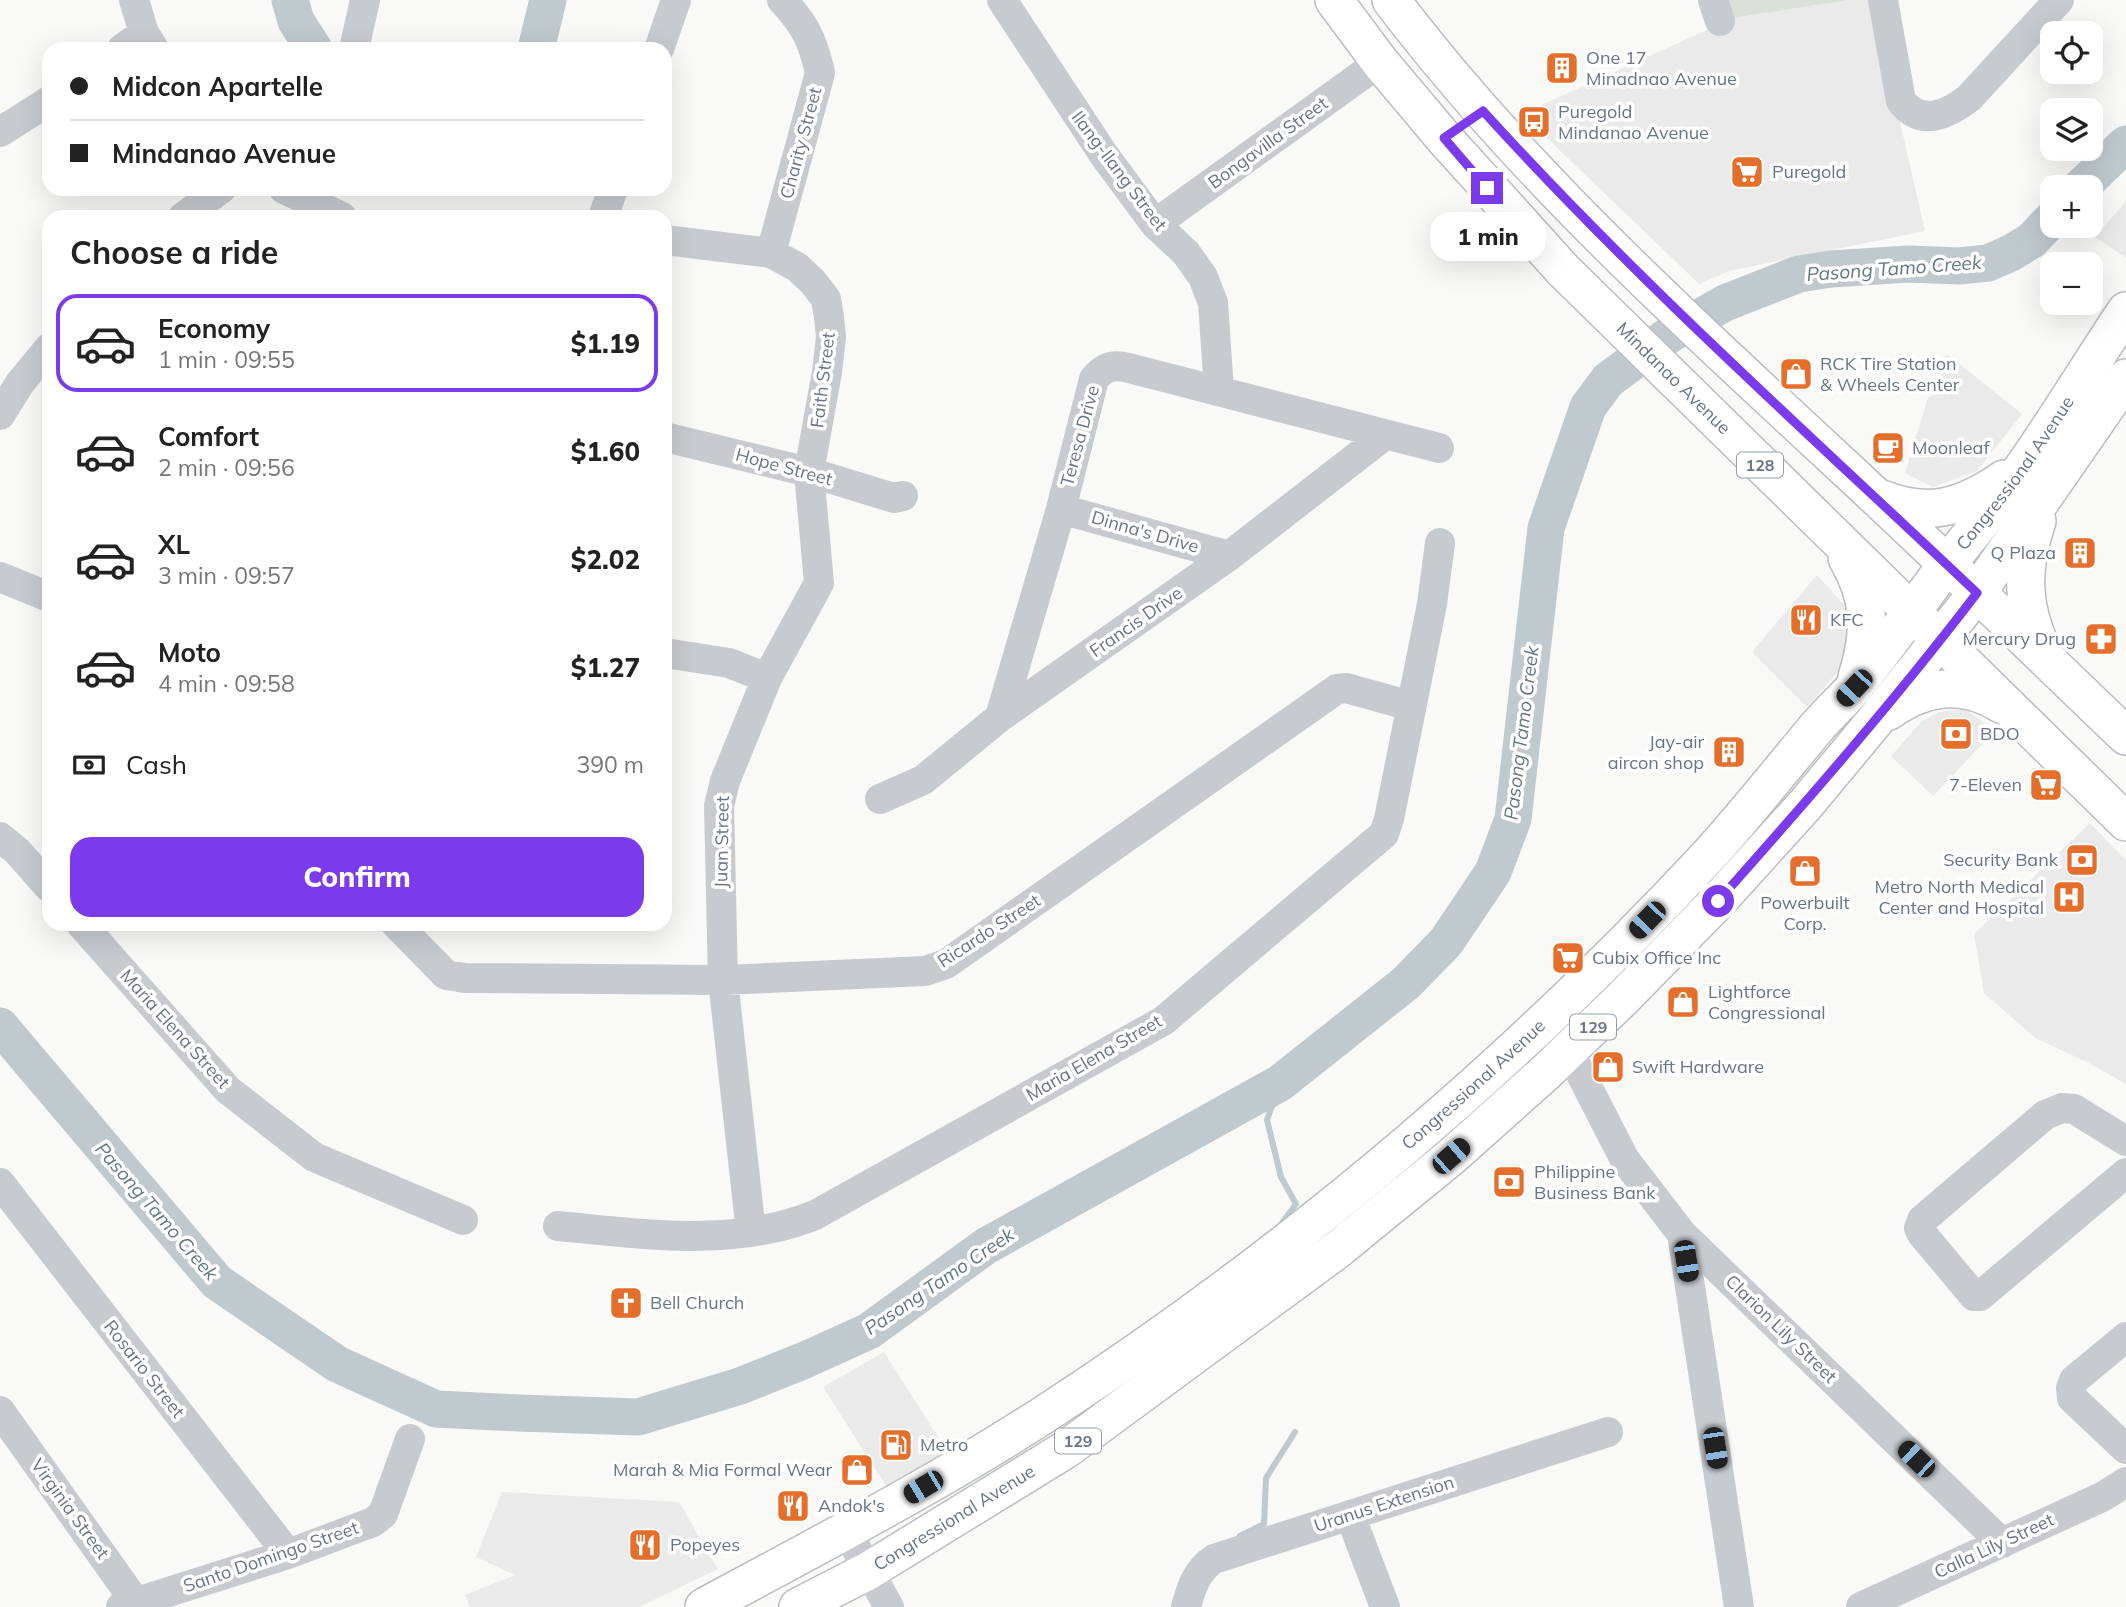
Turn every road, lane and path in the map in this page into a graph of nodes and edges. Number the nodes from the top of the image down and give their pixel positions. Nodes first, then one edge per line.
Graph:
1 (134, 0) edge
2 (365, 0) edge
3 (676, 0) edge
4 (782, 0) edge
5 (1002, 0) edge
6 (1334, 0) edge
7 (1391, 0) edge
8 (1882, 0) edge
9 (2059, 0) edge
10 (140, 42) edge
11 (356, 42) edge
12 (662, 42) edge
13 (1380, 62) junction
14 (42, 105) edge
15 (1483, 111) junction
16 (0, 132) edge
17 (1444, 138) junction
18 (212, 196) edge
19 (298, 196) edge
20 (192, 210) edge
21 (328, 210) edge
22 (1155, 224) junction
23 (672, 241) edge
24 (771, 253) junction
25 (2126, 311) edge
26 (42, 356) edge
27 (2126, 378) edge
28 (1219, 390) junction
29 (0, 415) edge
30 (1385, 435) junction
31 (672, 439) edge
32 (1439, 448) dead end
33 (809, 472) junction
34 (2040, 472) junction
35 (903, 496) dead end
36 (1877, 498) junction
37 (1061, 509) junction
38 (1836, 539) junction
39 (1440, 543) dead end
40 (1229, 556) junction
41 (1947, 565) junction
42 (0, 577) edge
43 (1977, 593) junction
44 (42, 594) edge
45 (1912, 612) junction
46 (1941, 640) junction
47 (672, 654) edge
48 (2050, 664) junction
49 (767, 678) junction
50 (1854, 688) junction
51 (1411, 706) junction
52 (2018, 715) junction
53 (1000, 717) junction
54 (1874, 722) junction
55 (2126, 736) edge
56 (880, 799) dead end
57 (2126, 822) edge
58 (0, 837) edge
59 (42, 879) edge
60 (87, 931) edge
61 (403, 931) edge
62 (723, 980) junction
63 (1544, 1022) junction
64 (1569, 1051) junction
65 (2126, 1141) edge
66 (2126, 1172) edge
67 (0, 1183) edge
68 (463, 1220) dead end
69 (558, 1226) dead end
70 (751, 1232) junction
71 (1682, 1234) junction
72 (2126, 1337) edge
73 (0, 1411) edge
74 (1608, 1432) dead end
75 (410, 1439) dead end
76 (2126, 1449) edge
77 (2126, 1482) edge
78 (1350, 1514) junction
79 (846, 1530) junction
80 (2002, 1543) junction
81 (288, 1554) junction
82 (869, 1570) junction
83 (132, 1606) edge
84 (704, 1607) edge
85 (798, 1607) edge
86 (889, 1607) edge
87 (1186, 1607) edge
88 (1385, 1607) edge
89 (1739, 1607) edge
90 (1861, 1607) edge

1 - 10 street
2 - 11 street
3 - 12 street
4 - 24 street, Charity Street
5 - 22 street, Ilang-Ilang Street
6 - 13 main road, Mindanao Avenue / 128
7 - 15 main road
8 - 9 street
13 - 17 main road, Mindanao Avenue / 128
13 - 22 street, Bongavilla Street
14 - 16 street
15 - 17 main road
15 - 36 main road
17 - 38 main road, Mindanao Avenue / 128
18 - 20 street
19 - 21 street
22 - 28 street, Ilang-Ilang Street
23 - 24 street, Faith Street
24 - 33 street, Faith Street
25 - 34 main road, Congressional Avenue / 129
26 - 29 street
27 - 34 main road, Congressional Avenue / 129
28 - 30 street, Teresa Drive
28 - 37 street, Teresa Drive
30 - 32 street, Teresa Drive
30 - 40 street, Francis Drive
31 - 33 street, Hope Street
33 - 35 street, Hope Street
33 - 49 street, Juan Street
34 - 36 main road
34 - 41 main road, Congressional Avenue / 129
34 - 43 main road, Congressional Avenue / 129
34 - 48 main road
36 - 41 main road
37 - 40 street, Dinna's Drive
37 - 53 street, Teresa Drive
38 - 45 main road, Mindanao Avenue / 128
38 - 50 main road
39 - 51 street, Maria Elena Street
40 - 53 street, Francis Drive
41 - 43 main road
41 - 45 main road, Congressional Avenue / 129
42 - 44 street
43 - 46 main road, Congressional Avenue / 129
43 - 48 main road
45 - 46 main road, Mindanao Avenue / 128
45 - 50 main road, Congressional Avenue / 129
46 - 52 main road, Mindanao Avenue / 128
46 - 54 main road, Congressional Avenue / 129
47 - 49 street
48 - 55 main road
49 - 62 street, Juan Street
50 - 63 main road, Congressional Avenue / 129
51 - 62 street, Ricardo Street
51 - 70 street, Maria Elena Street
52 - 54 main road
52 - 57 main road, Mindanao Avenue / 128
53 - 56 street, Francis Drive
54 - 64 main road, Congressional Avenue / 129
58 - 59 street
60 - 68 street, Maria Elena Street
61 - 62 street, Ricardo Street
62 - 70 street, Juan Street
63 - 64 street, Clarion Lily Street
63 - 79 main road, Congressional Avenue / 129
64 - 71 street, Clarion Lily Street
64 - 82 main road, Congressional Avenue / 129
65 - 66 street
67 - 81 street, Rosario Street
69 - 70 street, Maria Elena Street
71 - 80 street, Clarion Lily Street
71 - 89 street
72 - 76 street
73 - 83 street, Virginia Street
74 - 78 street, Uranus Extension
75 - 81 street, Santo Domingo Street
77 - 80 street, Calla Lily Street
78 - 87 street, Uranus Extension
78 - 88 street
79 - 82 street
79 - 84 main road, Congressional Avenue / 129
80 - 90 street, Calla Lily Street
81 - 83 street, Santo Domingo Street
82 - 85 main road, Congressional Avenue / 129
82 - 86 street

